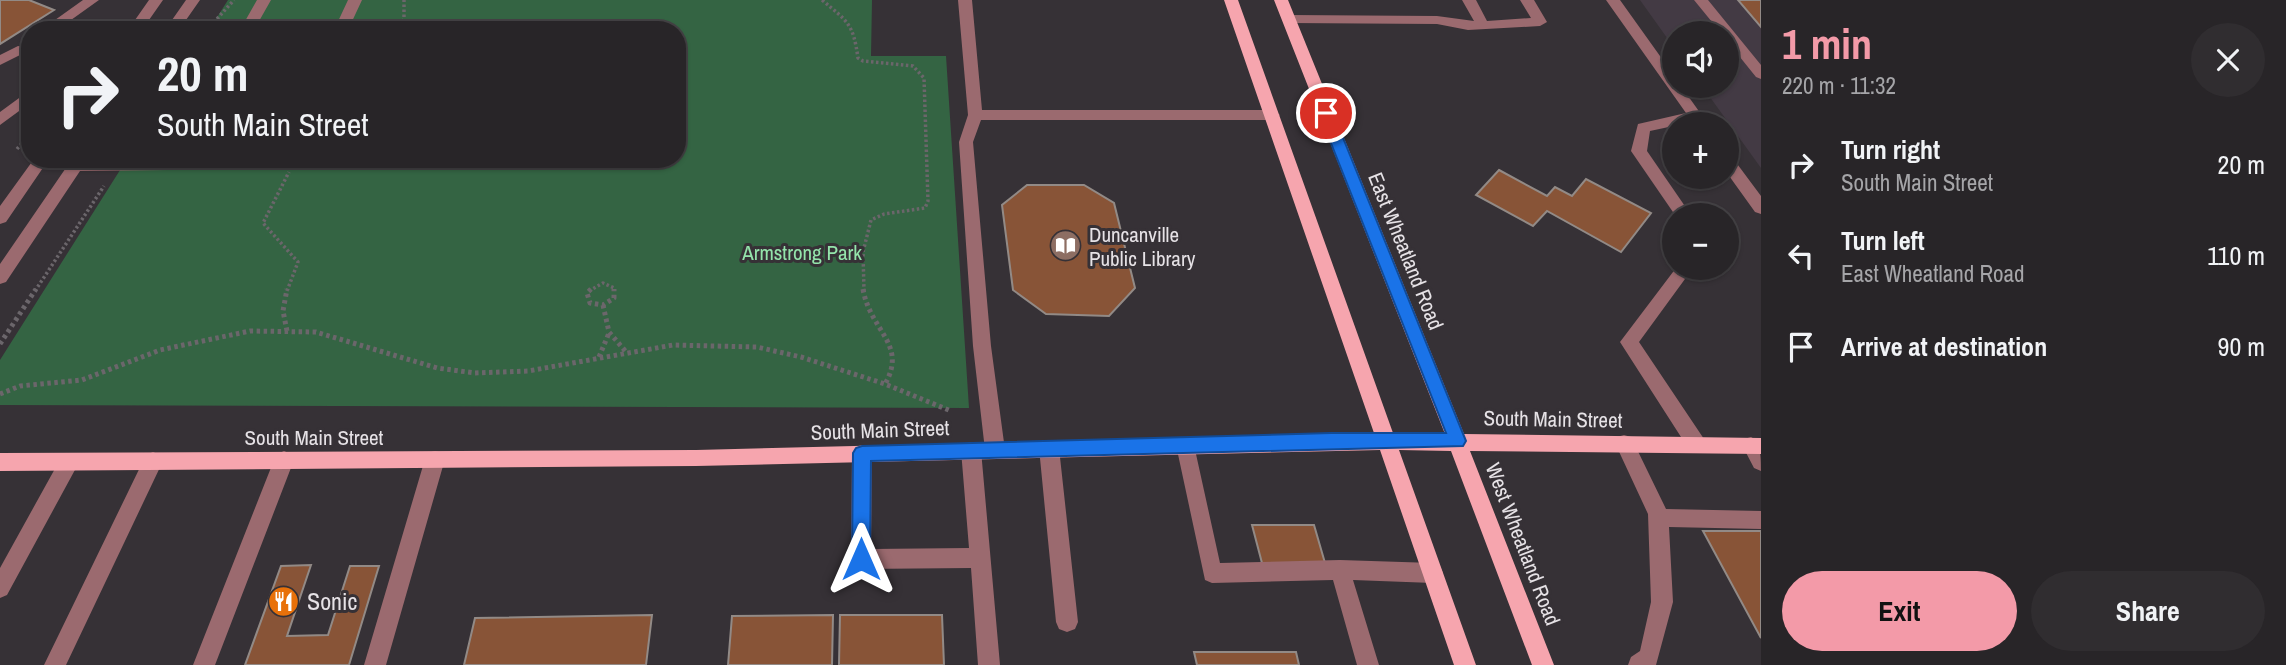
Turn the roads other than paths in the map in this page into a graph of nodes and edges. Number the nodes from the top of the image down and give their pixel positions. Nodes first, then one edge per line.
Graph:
1 (92, 0) edge
2 (156, 0) edge
3 (193, 0) edge
4 (264, 0) edge
5 (355, 0) edge
6 (965, 0) edge
7 (1231, 0) edge
8 (1281, 0) edge
9 (1469, 0) edge
10 (1527, 0) edge
11 (1612, 0) edge
12 (1701, 0) edge
13 (1289, 19) junction
14 (61, 21) edge
15 (141, 21) edge
16 (178, 21) edge
17 (252, 21) edge
18 (345, 21) edge
19 (1483, 26) junction
20 (21, 50) edge
21 (0, 61) edge
22 (1761, 74) edge
23 (21, 102) edge
24 (1692, 112) edge
25 (975, 115) junction
26 (1273, 115) junction
27 (0, 120) edge
28 (1662, 125) edge
29 (36, 168) edge
30 (75, 168) edge
31 (1739, 178) edge
32 (1662, 184) edge
33 (1761, 208) edge
34 (0, 218) edge
35 (0, 277) edge
36 (1676, 280) edge
37 (1387, 441) junction
38 (1457, 441) junction
39 (1624, 443) junction
40 (1185, 444) junction
41 (1697, 444) junction
42 (1049, 448) junction
43 (971, 450) junction
44 (995, 450) junction
45 (1758, 451) edge
46 (862, 453) junction
47 (435, 459) junction
48 (284, 460) junction
49 (69, 461) junction
50 (153, 461) junction
51 (0, 462) edge
52 (1658, 518) junction
53 (1761, 520) edge
54 (980, 558) junction
55 (1340, 570) junction
56 (1433, 573) junction
57 (0, 588) edge
58 (1067, 622) dead end
59 (55, 665) edge
60 (204, 665) edge
61 (375, 665) edge
62 (989, 665) edge
63 (1368, 665) edge
64 (1465, 665) edge
65 (1543, 665) edge
66 (1639, 665) edge

1 - 14 street
2 - 15 street
3 - 16 street
4 - 17 street
5 - 18 street
6 - 25 street
7 - 26 main road
8 - 13 main road, East Wheatland Road
9 - 19 street
10 - 19 street
11 - 24 street
12 - 22 street
13 - 19 street
13 - 38 main road, East Wheatland Road
20 - 21 street
23 - 27 street
25 - 26 street
25 - 44 street
26 - 37 main road
28 - 32 street
29 - 34 street
30 - 35 street
31 - 33 street
36 - 41 street
37 - 38 main road, South Main Street
37 - 40 main road, South Main Street
37 - 56 main road
38 - 39 main road, South Main Street
38 - 65 main road, West Wheatland Road
39 - 41 main road, South Main Street
39 - 52 street
40 - 42 main road, South Main Street
40 - 55 street
41 - 45 main road, South Main Street
42 - 44 main road, South Main Street
42 - 58 street
43 - 44 main road, South Main Street
43 - 46 main road, South Main Street
43 - 54 street
46 - 47 main road, South Main Street
46 - 54 street
47 - 48 main road, South Main Street
47 - 61 street
48 - 50 main road, South Main Street
48 - 60 street
49 - 50 main road, South Main Street
49 - 51 main road, South Main Street
49 - 57 street
50 - 59 street
52 - 53 street
52 - 66 street
54 - 62 street
55 - 56 street
55 - 63 street
56 - 64 main road

